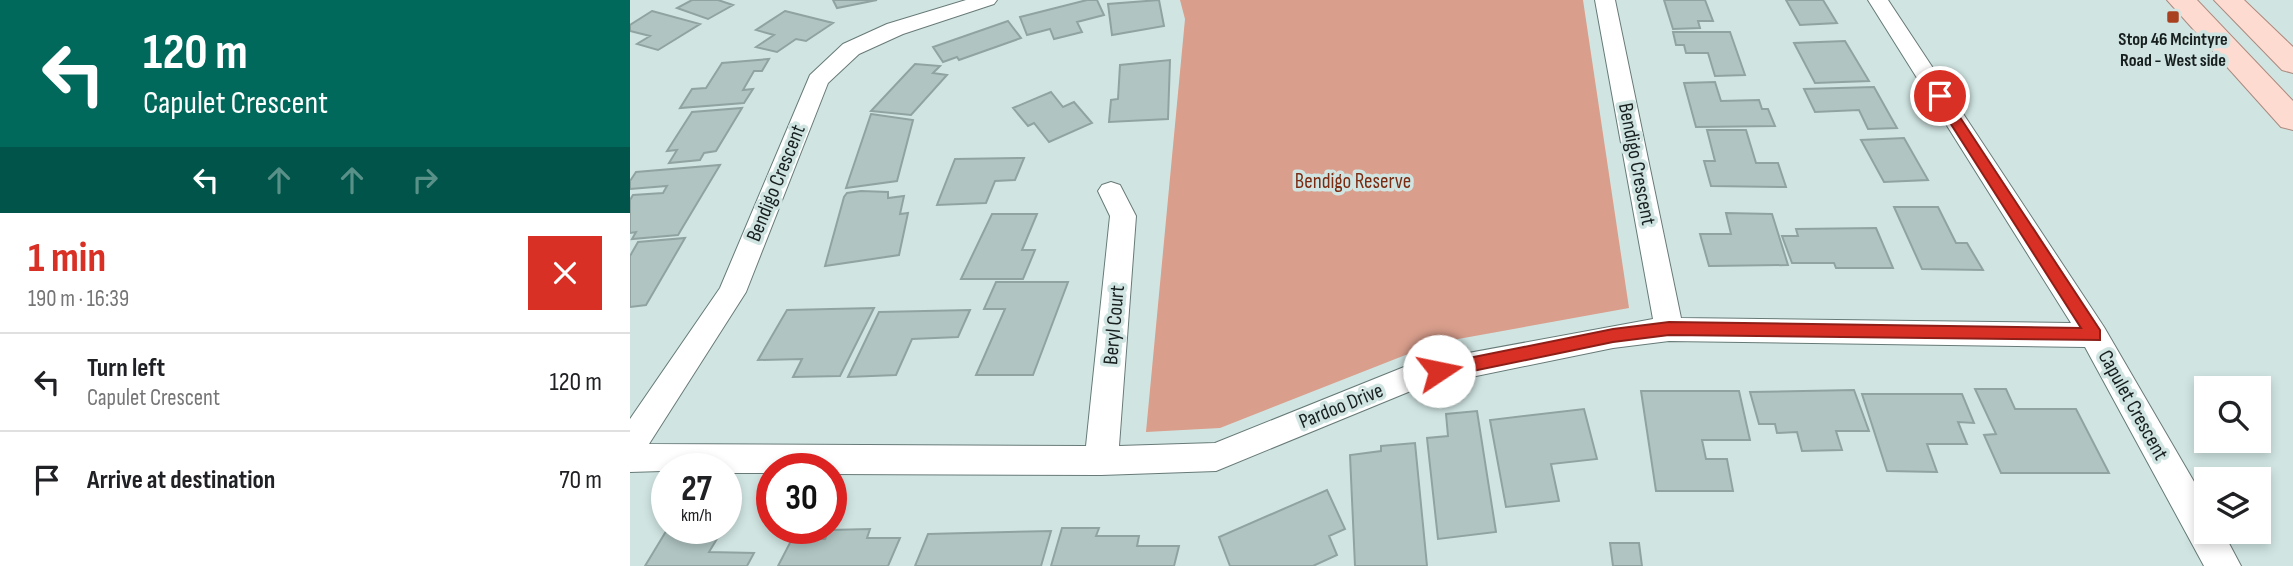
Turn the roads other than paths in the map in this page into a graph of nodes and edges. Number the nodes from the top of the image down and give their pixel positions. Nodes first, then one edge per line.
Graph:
1 (987, 0) edge
2 (1605, 0) edge
3 (1878, 0) edge
4 (2181, 0) edge
5 (2228, 0) edge
6 (2293, 64) edge
7 (2293, 120) edge
8 (1111, 191) dead end
9 (1669, 329) junction
10 (2094, 335) junction
11 (630, 446) edge
12 (630, 457) edge
13 (1101, 461) junction
14 (2223, 566) edge

1 - 11 street, Bendigo Crescent
2 - 9 street, Bendigo Crescent
3 - 10 street, Capulet Crescent
4 - 7 main road
5 - 6 main road
8 - 13 street, Beryl Court
9 - 10 street, Pardoo Drive
9 - 13 street, Pardoo Drive
10 - 14 street, Capulet Crescent
12 - 13 street, Pardoo Drive

